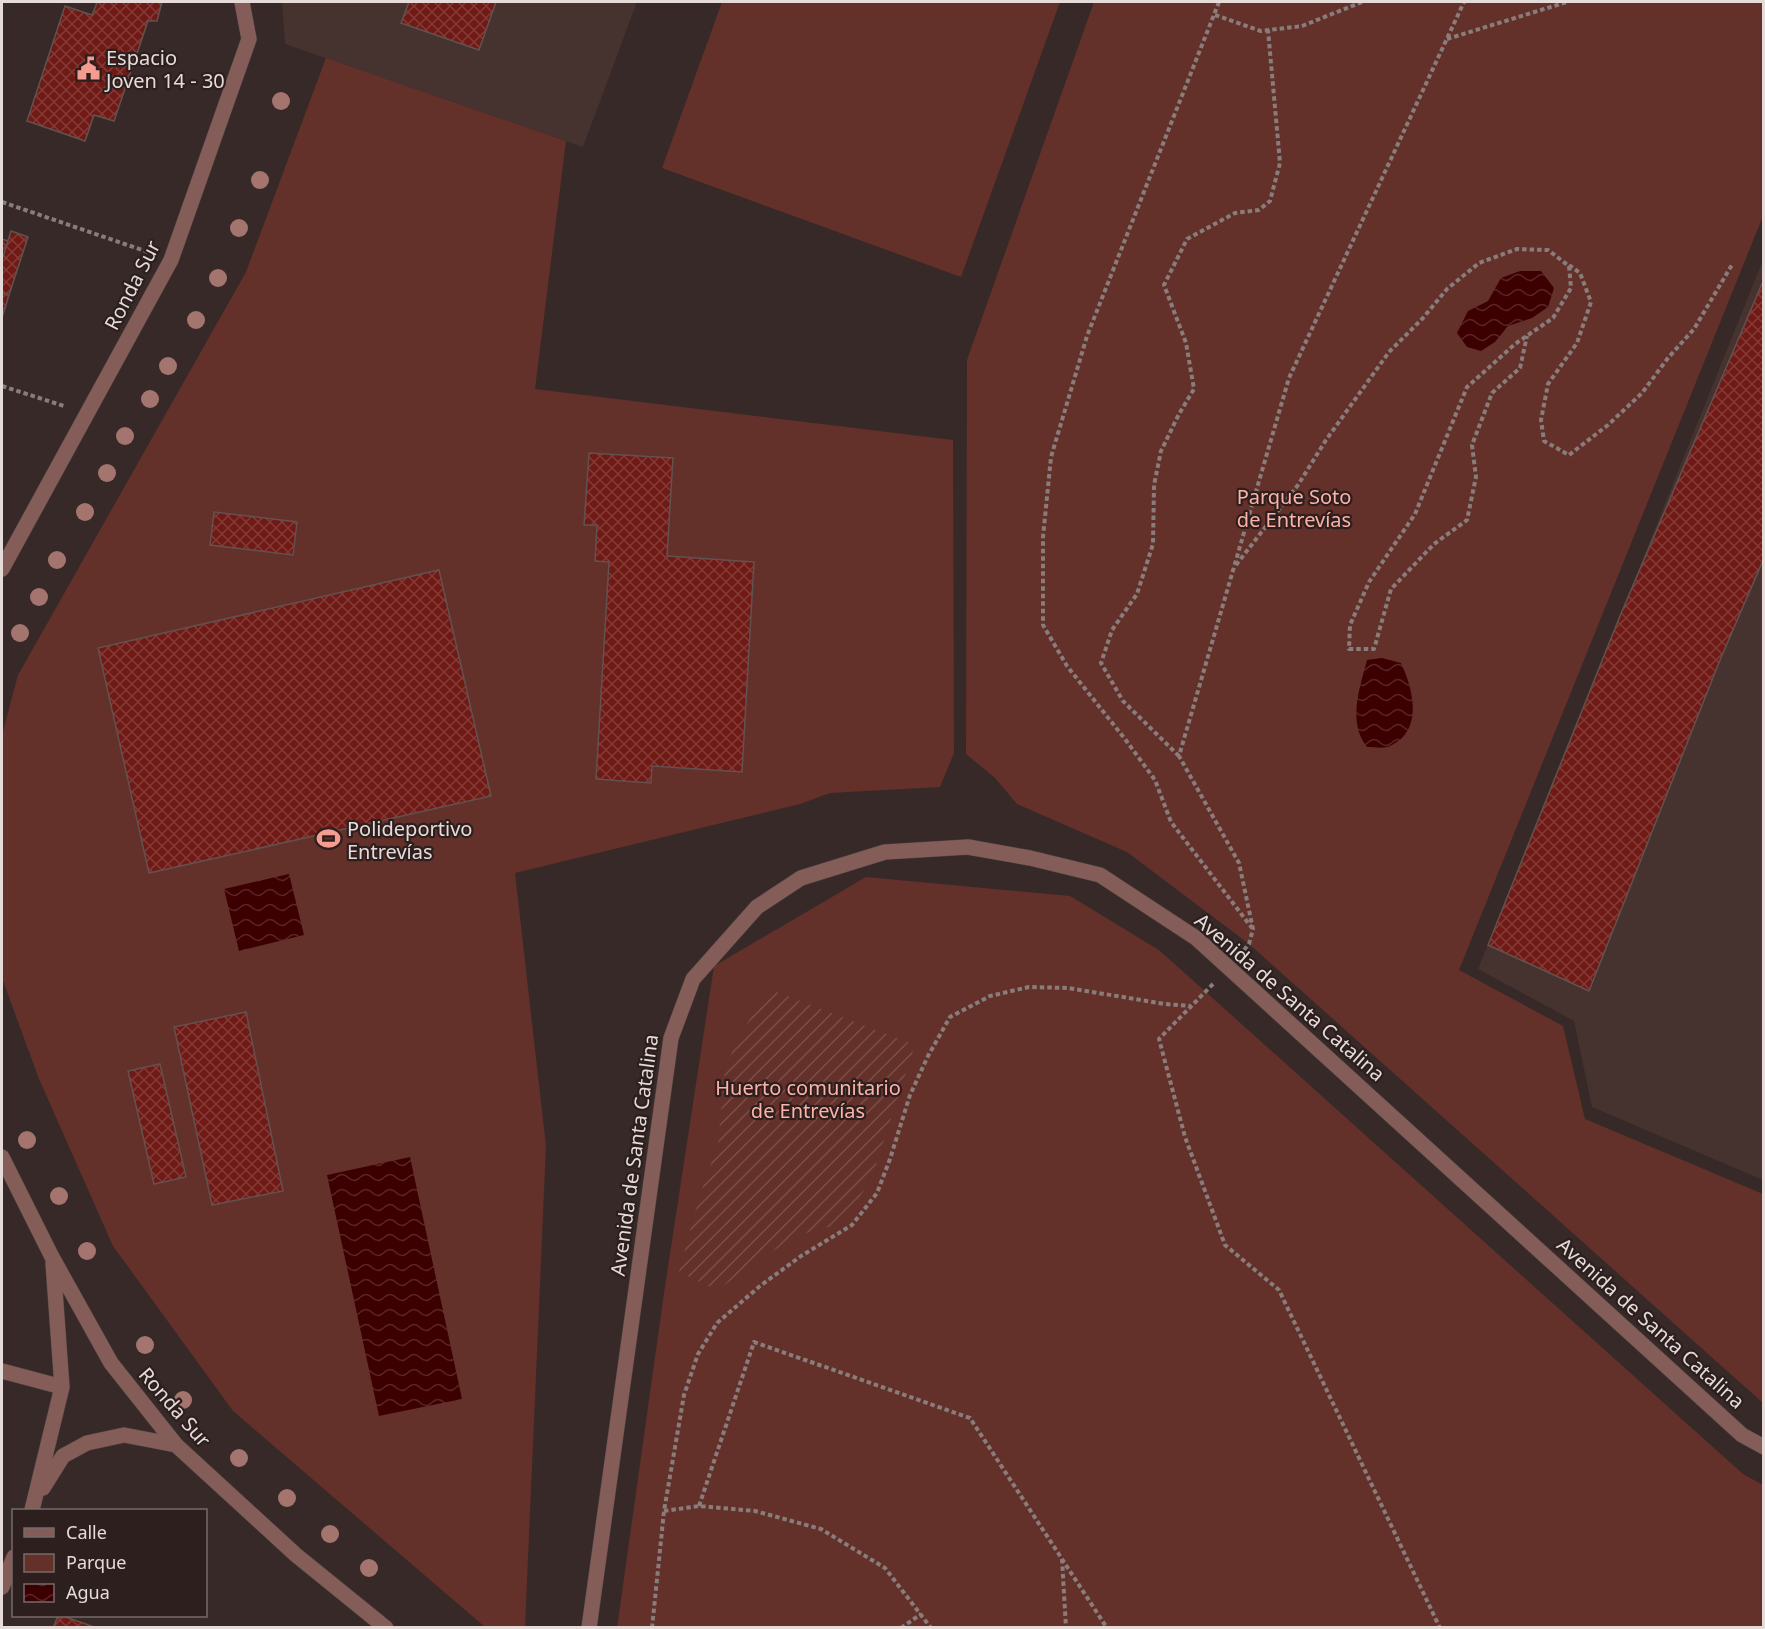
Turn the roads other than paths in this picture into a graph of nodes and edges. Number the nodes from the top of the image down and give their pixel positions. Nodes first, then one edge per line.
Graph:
1 (242, 2) edge
2 (2, 569) edge
3 (2, 1157) edge
4 (52, 1257) junction
5 (2, 1371) edge
6 (62, 1387) junction
7 (176, 1445) junction
8 (1764, 1447) edge
9 (34, 1506) edge
10 (12, 1562) edge
11 (2, 1587) edge
12 (386, 1628) edge
13 (589, 1628) edge

1 - 2 street, Ronda Sur
3 - 4 street, Ronda Sur
4 - 6 street
4 - 7 street, Ronda Sur
5 - 6 street
6 - 9 street
7 - 9 street
7 - 12 street, Ronda Sur
8 - 13 street, Avenida de Santa Catalina
10 - 11 street

